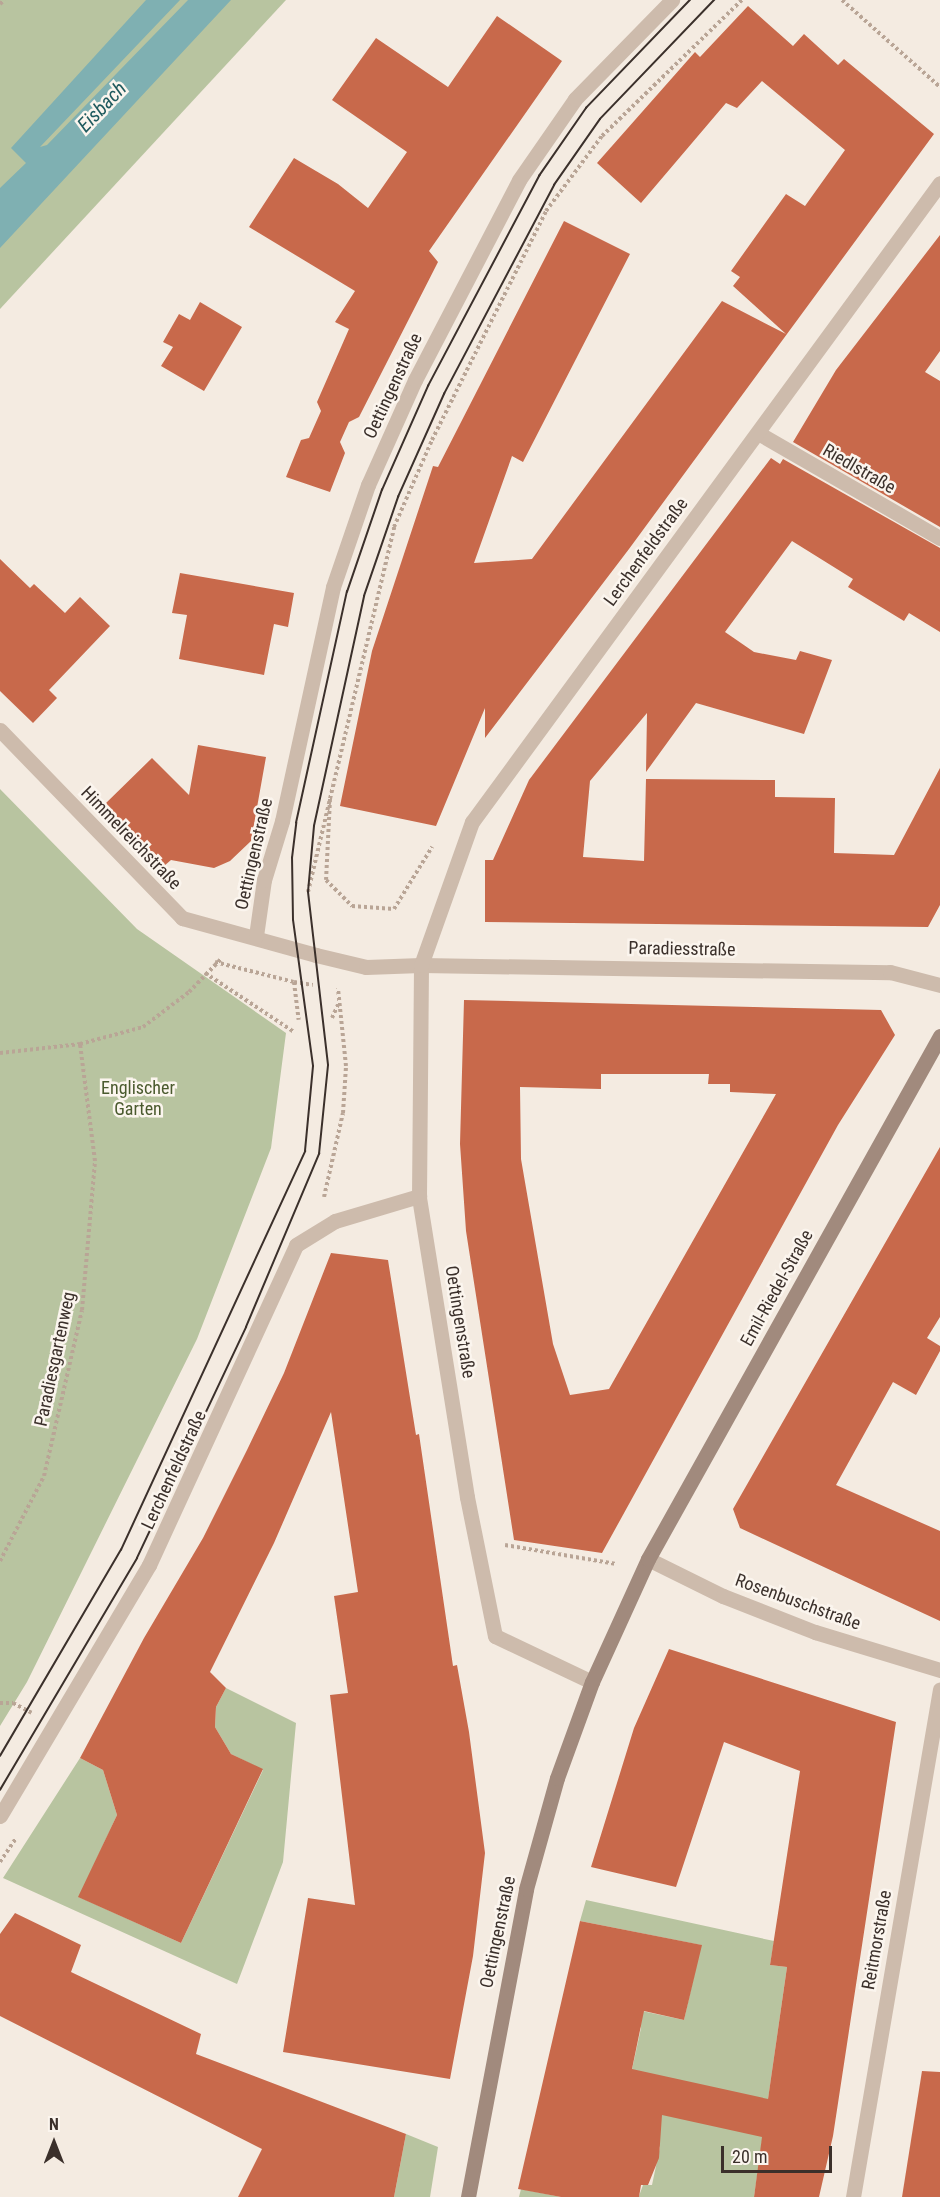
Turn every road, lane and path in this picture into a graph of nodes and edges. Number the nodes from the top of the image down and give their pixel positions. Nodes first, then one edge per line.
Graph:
1 (4, 0) edge
2 (672, 0) edge
3 (742, 0) edge
4 (842, 0) edge
5 (0, 4) edge
6 (940, 87) edge
7 (940, 183) edge
8 (758, 433) junction
9 (940, 538) edge
10 (0, 730) edge
11 (330, 786) junction
12 (472, 822) junction
13 (308, 892) dead end
14 (256, 936) junction
15 (215, 962) junction
16 (422, 964) junction
17 (206, 973) junction
18 (940, 985) edge
19 (340, 1002) dead end
20 (332, 1018) dead end
21 (299, 1020) dead end
22 (294, 1032) dead end
23 (940, 1036) edge
24 (80, 1044) junction
25 (0, 1053) edge
26 (328, 1157) dead end
27 (333, 1163) dead end
28 (419, 1196) junction
29 (475, 1540) junction
30 (0, 1561) edge
31 (645, 1564) junction
32 (940, 1670) edge
33 (592, 1682) junction
34 (940, 1689) edge
35 (0, 1702) edge
36 (13, 1703) dead end
37 (0, 1816) edge
38 (468, 2197) edge
39 (853, 2197) edge

1 - 5 path
2 - 14 street, Oettingenstraße
3 - 11 path
4 - 6 path
7 - 8 street, Lerchenfeldstraße
8 - 9 street, Riedlstraße
8 - 12 street, Lerchenfeldstraße
10 - 14 street, Himmelreichstraße
11 - 12 path
11 - 13 path
12 - 16 street, Lerchenfeldstraße
14 - 15 path
14 - 16 street, Oettingenstraße
15 - 17 path
15 - 21 path
16 - 18 street, Paradiesstraße
16 - 28 street, Oettingenstraße
17 - 22 path
17 - 24 path
19 - 20 path
23 - 31 main road, Emil-Riedel-Straße
24 - 25 path
24 - 30 path, Paradiesgartenweg
26 - 27 path
28 - 29 street, Oettingenstraße
28 - 37 street, Lerchenfeldstraße
29 - 31 path
29 - 33 street, Oettingenstraße
31 - 32 street, Rosenbuschstraße
31 - 33 main road, Oettingenstraße
33 - 38 main road, Oettingenstraße
34 - 39 street, Reitmorstraße
35 - 36 path

